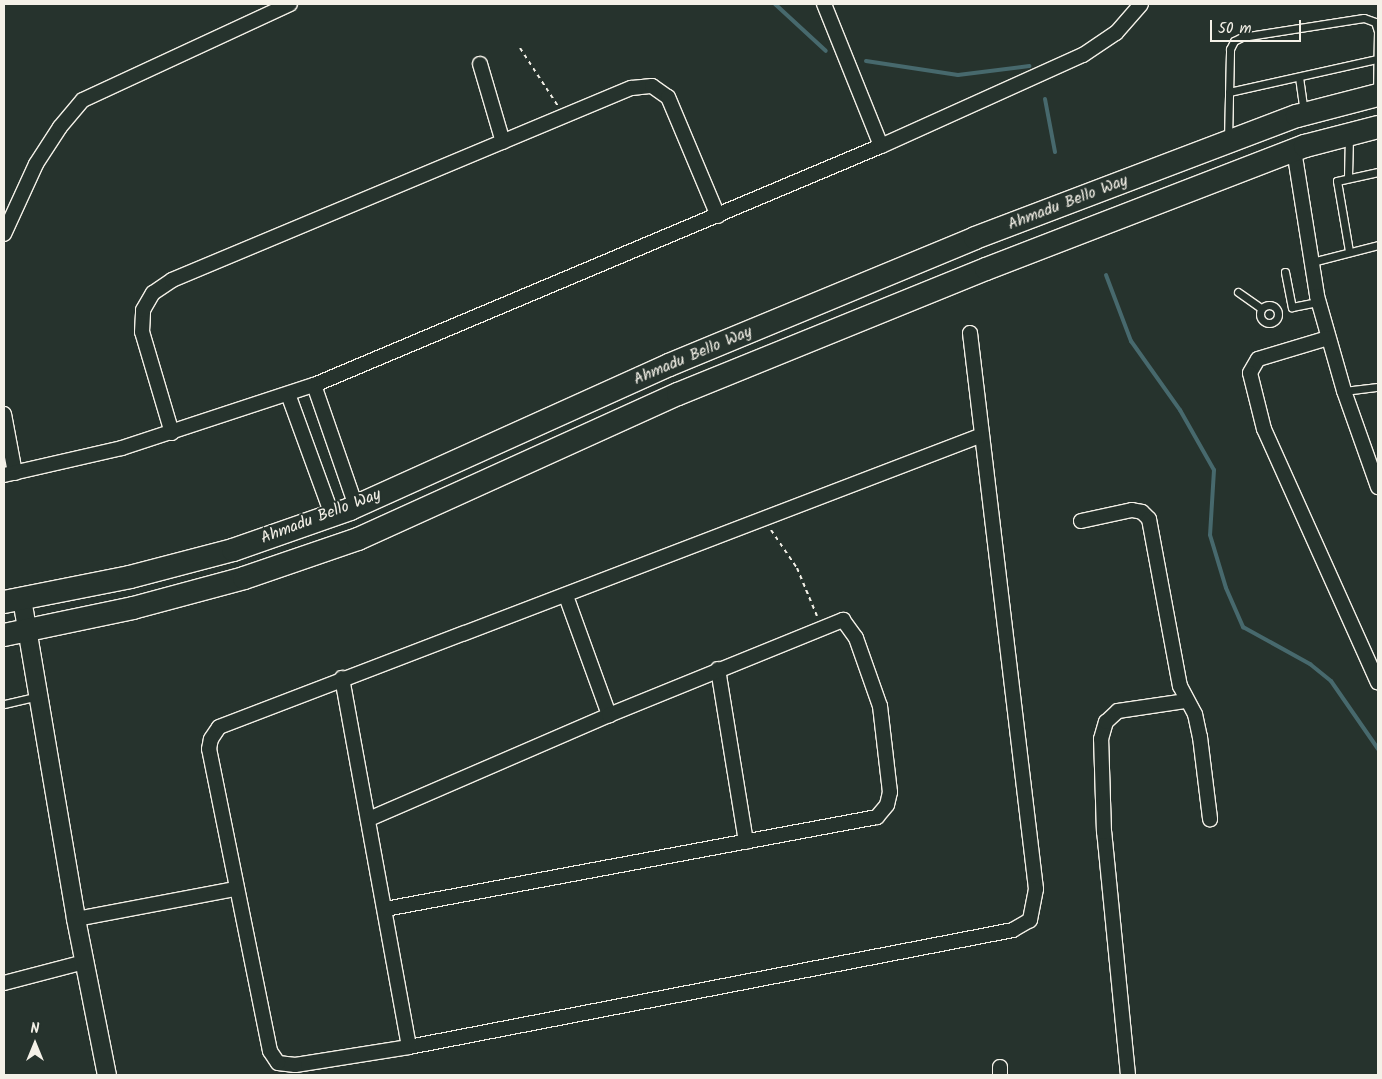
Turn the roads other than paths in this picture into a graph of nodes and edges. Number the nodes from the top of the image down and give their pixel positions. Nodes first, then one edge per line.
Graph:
1 (290, 4) edge
2 (824, 4) edge
3 (1141, 4) edge
4 (1378, 59) edge
5 (480, 64) dead end
6 (1298, 76) junction
7 (1229, 92) junction
8 (1377, 95) edge
9 (1305, 114) junction
10 (1378, 127) edge
11 (1349, 135) junction
12 (503, 142) junction
13 (1228, 142) junction
14 (881, 146) junction
15 (1294, 150) junction
16 (1378, 172) edge
17 (1348, 177) junction
18 (718, 216) junction
19 (4, 234) edge
20 (1378, 245) edge
21 (1349, 251) junction
22 (1312, 262) junction
23 (1285, 272) dead end
24 (1238, 292) dead end
25 (1318, 302) junction
26 (1292, 307) junction
27 (1262, 308) junction
28 (1278, 311) junction
29 (970, 333) dead end
30 (1328, 338) junction
31 (314, 385) junction
32 (1378, 387) edge
33 (1344, 391) junction
34 (288, 394) junction
35 (4, 414) edge
36 (172, 433) junction
37 (982, 436) junction
38 (9, 474) edge
39 (1378, 487) edge
40 (356, 506) junction
41 (332, 516) junction
42 (1081, 521) dead end
43 (566, 596) junction
44 (13, 601) edge
45 (29, 630) junction
46 (4, 635) edge
47 (718, 669) junction
48 (342, 678) junction
49 (1378, 683) edge
50 (39, 695) junction
51 (1186, 702) junction
52 (4, 704) edge
53 (609, 715) junction
54 (369, 818) junction
55 (1210, 819) dead end
56 (746, 842) junction
57 (236, 889) junction
58 (386, 909) junction
59 (76, 919) junction
60 (84, 962) junction
61 (4, 983) edge
62 (409, 1047) junction
63 (106, 1075) edge
64 (1128, 1075) edge

1 - 19 street
2 - 14 street
3 - 14 street
4 - 6 lane
4 - 7 lane
4 - 8 lane
5 - 12 street
6 - 7 lane
6 - 9 lane
7 - 13 lane
8 - 9 main road, Ahmadu Bello Way
9 - 13 main road, Ahmadu Bello Way
10 - 11 main road, Ahmadu Bello Way
11 - 15 main road, Ahmadu Bello Way
11 - 17 lane
12 - 18 street
12 - 36 street
13 - 40 main road, Ahmadu Bello Way
14 - 18 street
15 - 22 street
15 - 45 main road, Ahmadu Bello Way
16 - 17 lane
17 - 21 lane
18 - 31 street
20 - 21 lane
21 - 22 lane
22 - 25 street
23 - 26 lane
24 - 27 lane
25 - 26 lane
25 - 30 street
26 - 28 lane
27 - 28 lane
27 - 28 lane
29 - 37 street
30 - 33 street
30 - 49 street
31 - 34 street
31 - 40 street
32 - 33 lane
33 - 39 street
34 - 36 street
34 - 41 street
35 - 38 street
36 - 38 street
37 - 43 street
37 - 62 street
40 - 41 main road, Ahmadu Bello Way
41 - 44 main road, Ahmadu Bello Way
42 - 51 street
43 - 48 street
43 - 53 street
44 - 45 street
45 - 46 main road, Ahmadu Bello Way
45 - 50 street
47 - 53 street
47 - 56 street
47 - 56 street
48 - 54 street
48 - 57 street
50 - 52 lane
50 - 59 street
51 - 55 street
51 - 64 street
53 - 54 street
54 - 58 street
56 - 58 street
57 - 59 street
57 - 62 street
58 - 62 street
59 - 60 street
60 - 61 street
60 - 63 street

